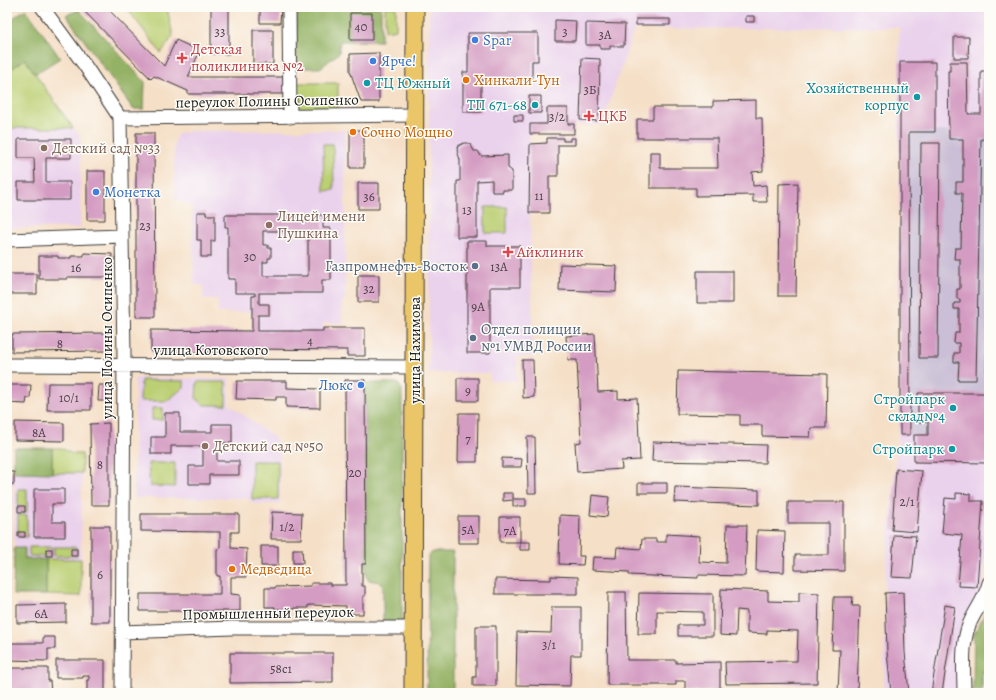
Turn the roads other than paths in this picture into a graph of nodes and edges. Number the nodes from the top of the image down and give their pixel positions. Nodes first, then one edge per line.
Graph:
1 (42, 7) edge
2 (289, 7) edge
3 (415, 7) edge
4 (415, 115) junction
5 (290, 117) junction
6 (120, 118) junction
7 (122, 236) junction
8 (7, 240) edge
9 (7, 365) edge
10 (123, 366) junction
11 (415, 367) junction
12 (989, 584) edge
13 (413, 628) junction
14 (122, 632) junction
15 (122, 693) edge
16 (413, 693) edge
17 (964, 693) edge

1 - 6 street
2 - 5 street
3 - 4 main road, улица Нахимова
4 - 5 street, переулок Полины Осипенко
4 - 11 main road, улица Нахимова
5 - 6 street, переулок Полины Осипенко
6 - 7 street, улица Полины Осипенко
7 - 8 street
7 - 10 street, улица Полины Осипенко
9 - 10 street, улица Котовского
10 - 11 street, улица Котовского
10 - 14 street, улица Полины Осипенко
11 - 13 main road, улица Нахимова
12 - 17 street
13 - 14 street, Промышленный переулок
13 - 16 main road, улица Нахимова
14 - 15 street, улица Полины Осипенко

